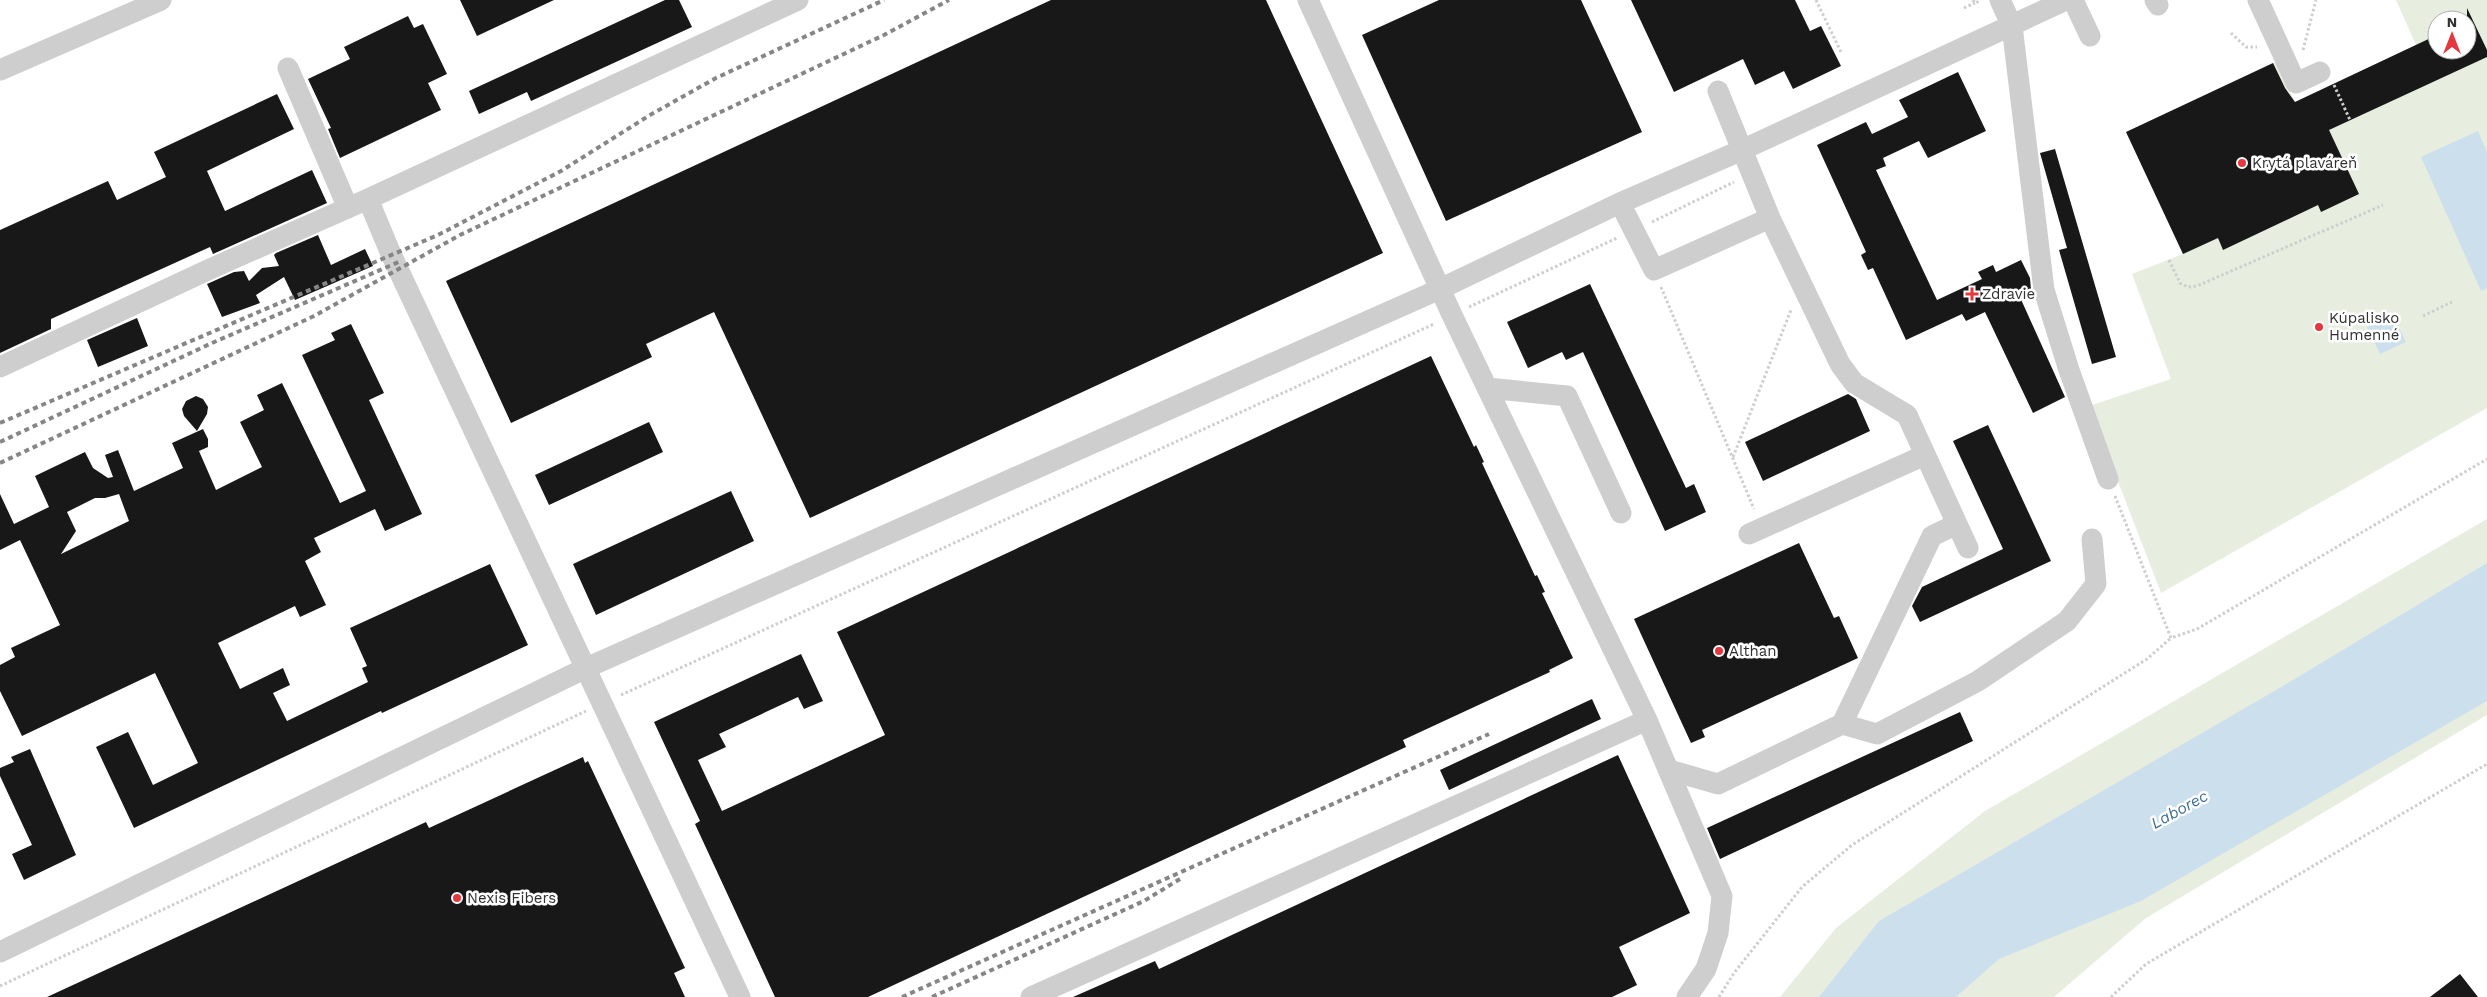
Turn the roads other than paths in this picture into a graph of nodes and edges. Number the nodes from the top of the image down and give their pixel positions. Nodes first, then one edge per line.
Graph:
1 (160, 0) edge
2 (798, 0) edge
3 (1308, 0) edge
4 (2000, 0) edge
5 (2066, 0) edge
6 (2073, 0) edge
7 (2258, 0) edge
8 (2012, 26) junction
9 (2090, 36) dead end
10 (288, 68) dead end
11 (0, 70) edge
12 (2327, 78) road end
13 (1718, 92) dead end
14 (1742, 150) junction
15 (368, 199) junction
16 (1620, 203) junction
17 (348, 208) junction
18 (1770, 218) junction
19 (1440, 289) junction
20 (0, 366) edge
21 (1487, 388) junction
22 (1925, 455) junction
23 (2108, 480) road end
24 (1621, 513) dead end
25 (1957, 524) junction
26 (1755, 531) road end
27 (2092, 539) dead end
28 (1968, 548) dead end
29 (586, 668) junction
30 (1647, 720) junction
31 (1842, 724) junction
32 (1669, 770) junction
33 (0, 952) edge
34 (740, 997) edge
35 (1030, 997) edge
36 (1687, 997) edge

1 - 11 street
2 - 15 street
3 - 19 street
4 - 8 street
5 - 8 street
6 - 9 street
7 - 12 street
8 - 14 street
8 - 23 street
10 - 17 street
13 - 14 street
14 - 16 street
14 - 18 street
15 - 17 street
15 - 29 street
16 - 18 street
16 - 19 street
17 - 20 street
18 - 22 street
19 - 21 street
19 - 29 street
21 - 24 street
21 - 30 street
22 - 25 street
22 - 26 street
25 - 28 street
25 - 31 street
27 - 31 street
29 - 33 street
29 - 34 street
30 - 32 street
30 - 35 street
31 - 32 street
32 - 36 street

